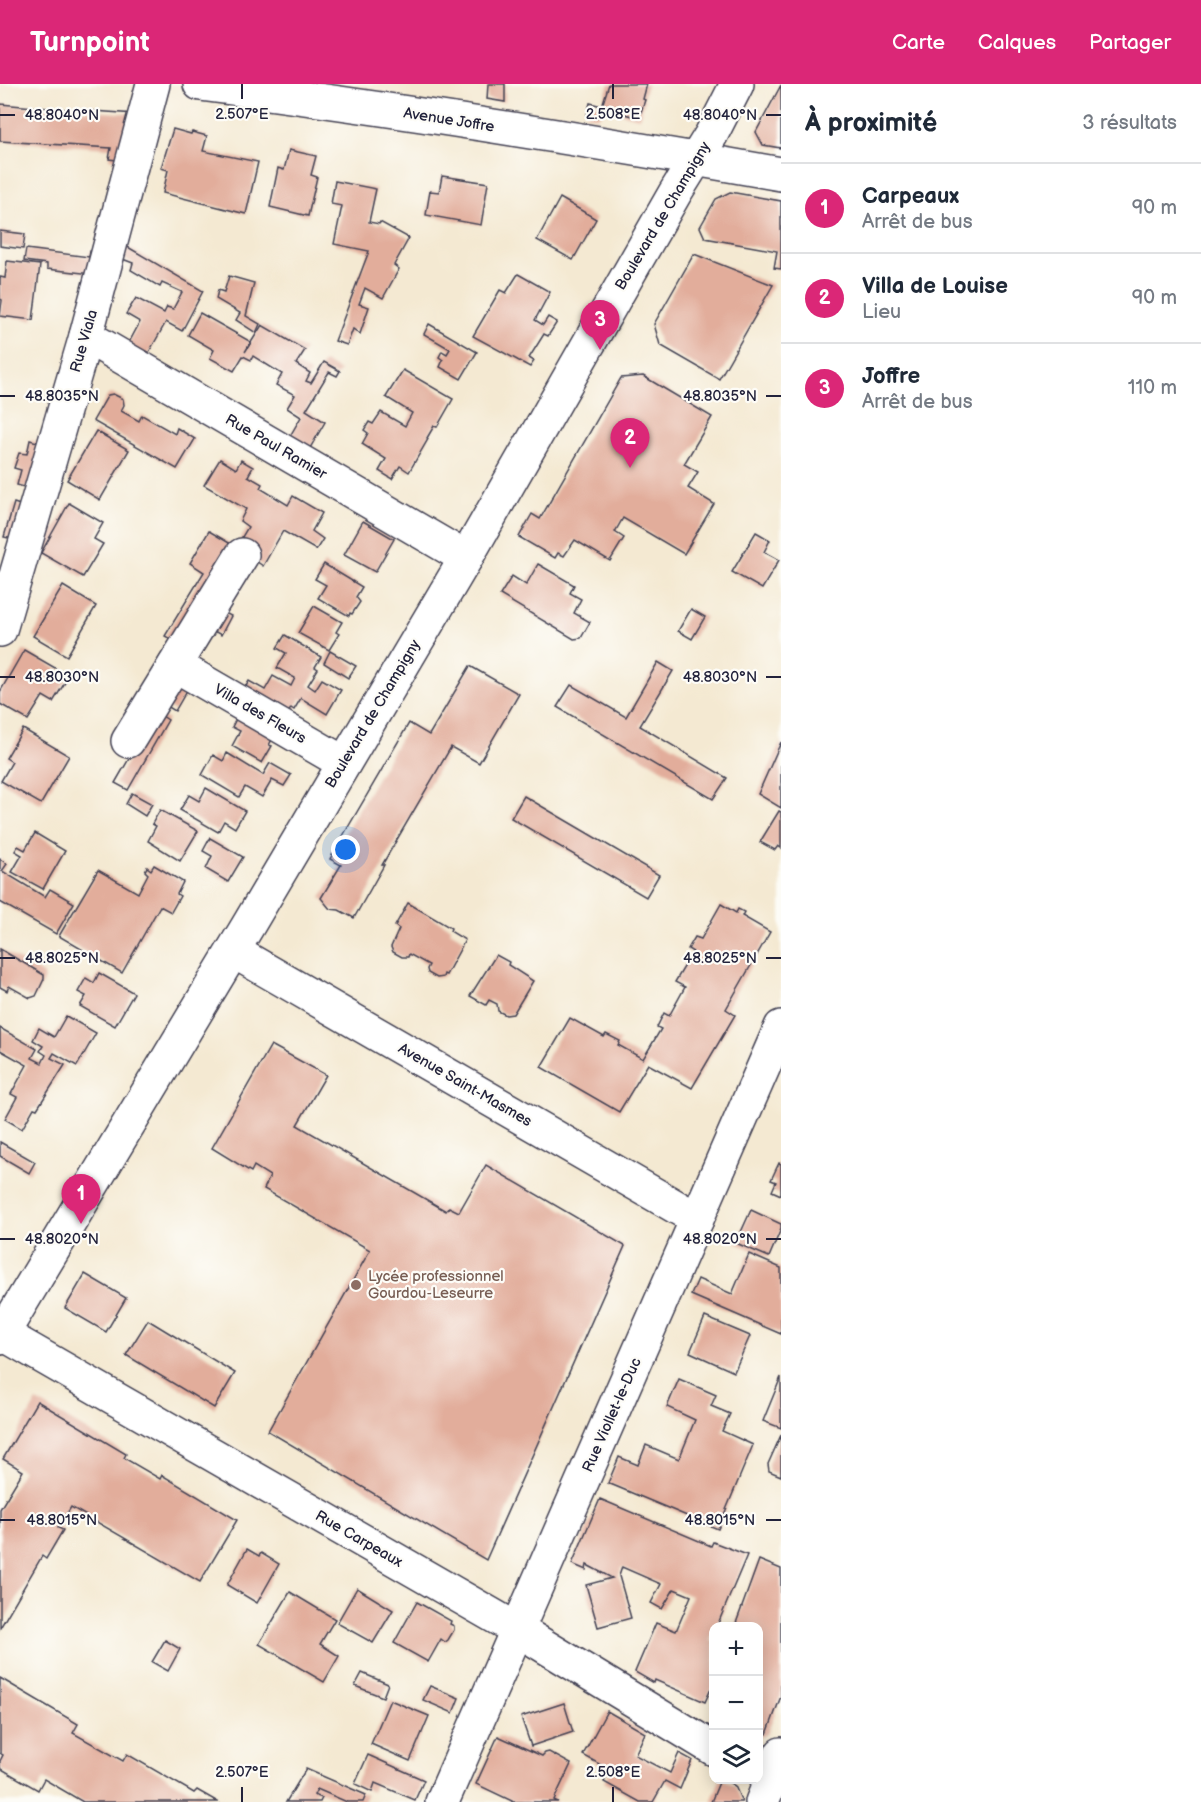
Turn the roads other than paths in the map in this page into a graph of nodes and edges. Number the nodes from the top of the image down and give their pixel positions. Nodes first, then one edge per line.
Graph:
1 (153, 84) edge
2 (200, 84) edge
3 (737, 84) edge
4 (327, 92) edge
5 (696, 160) junction
6 (781, 174) edge
7 (86, 336) junction
8 (242, 555) dead end
9 (466, 558) junction
10 (0, 630) edge
11 (175, 664) junction
12 (128, 741) dead end
13 (345, 763) junction
14 (233, 951) junction
15 (781, 1027) edge
16 (697, 1220) junction
17 (1, 1336) edge
18 (518, 1630) junction
19 (709, 1746) edge
20 (442, 1802) edge

1 - 7 street, Rue Viala
2 - 4 street, Avenue Joffre
3 - 5 street, Boulevard de Champigny
4 - 5 street, Avenue Joffre
5 - 6 street, Avenue Joffre
5 - 9 street, Boulevard de Champigny
7 - 9 street, Rue Paul Ramier
7 - 10 street, Rue Viala
8 - 11 street
9 - 13 street, Boulevard de Champigny
11 - 12 street
11 - 13 street, Villa des Fleurs
13 - 14 street, Boulevard de Champigny
14 - 16 street, Avenue Saint-Masmes
14 - 17 street, Boulevard de Champigny
15 - 16 street, Rue Viollet-le-Duc
16 - 18 street, Rue Viollet-le-Duc
17 - 18 street, Rue Carpeaux
18 - 19 street, Rue Carpeaux
18 - 20 street, Rue Viollet-le-Duc

